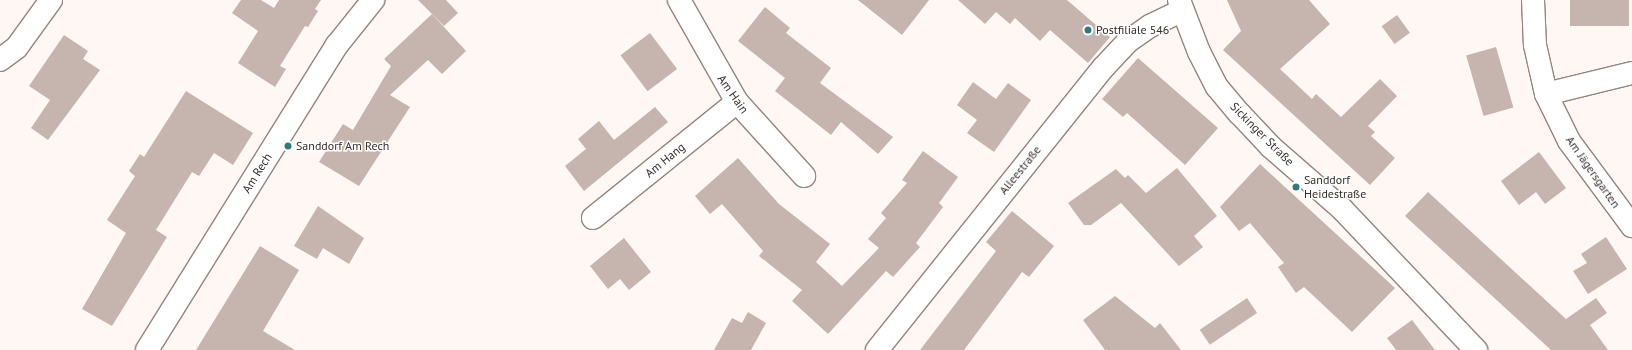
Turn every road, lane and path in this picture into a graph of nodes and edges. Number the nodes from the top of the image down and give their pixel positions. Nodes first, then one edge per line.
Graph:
1 (51, 0) edge
2 (373, 0) edge
3 (679, 0) edge
4 (1533, 0) edge
5 (1180, 5) edge
6 (0, 60) edge
7 (1632, 73) edge
8 (1546, 94) junction
9 (737, 102) junction
10 (804, 176) dead end
11 (593, 218) dead end
12 (1632, 226) edge
13 (147, 350) edge
14 (877, 350) edge
15 (1476, 350) edge

1 - 6 street
2 - 13 street, Am Rech
3 - 9 street, Am Hain
4 - 8 street, Am Jägersgarten
5 - 14 street, Alleestraße
5 - 15 street, Sickinger Straße
7 - 8 street
8 - 12 street, Am Jägersgarten
9 - 10 street, Am Hain
9 - 11 street, Am Hang

